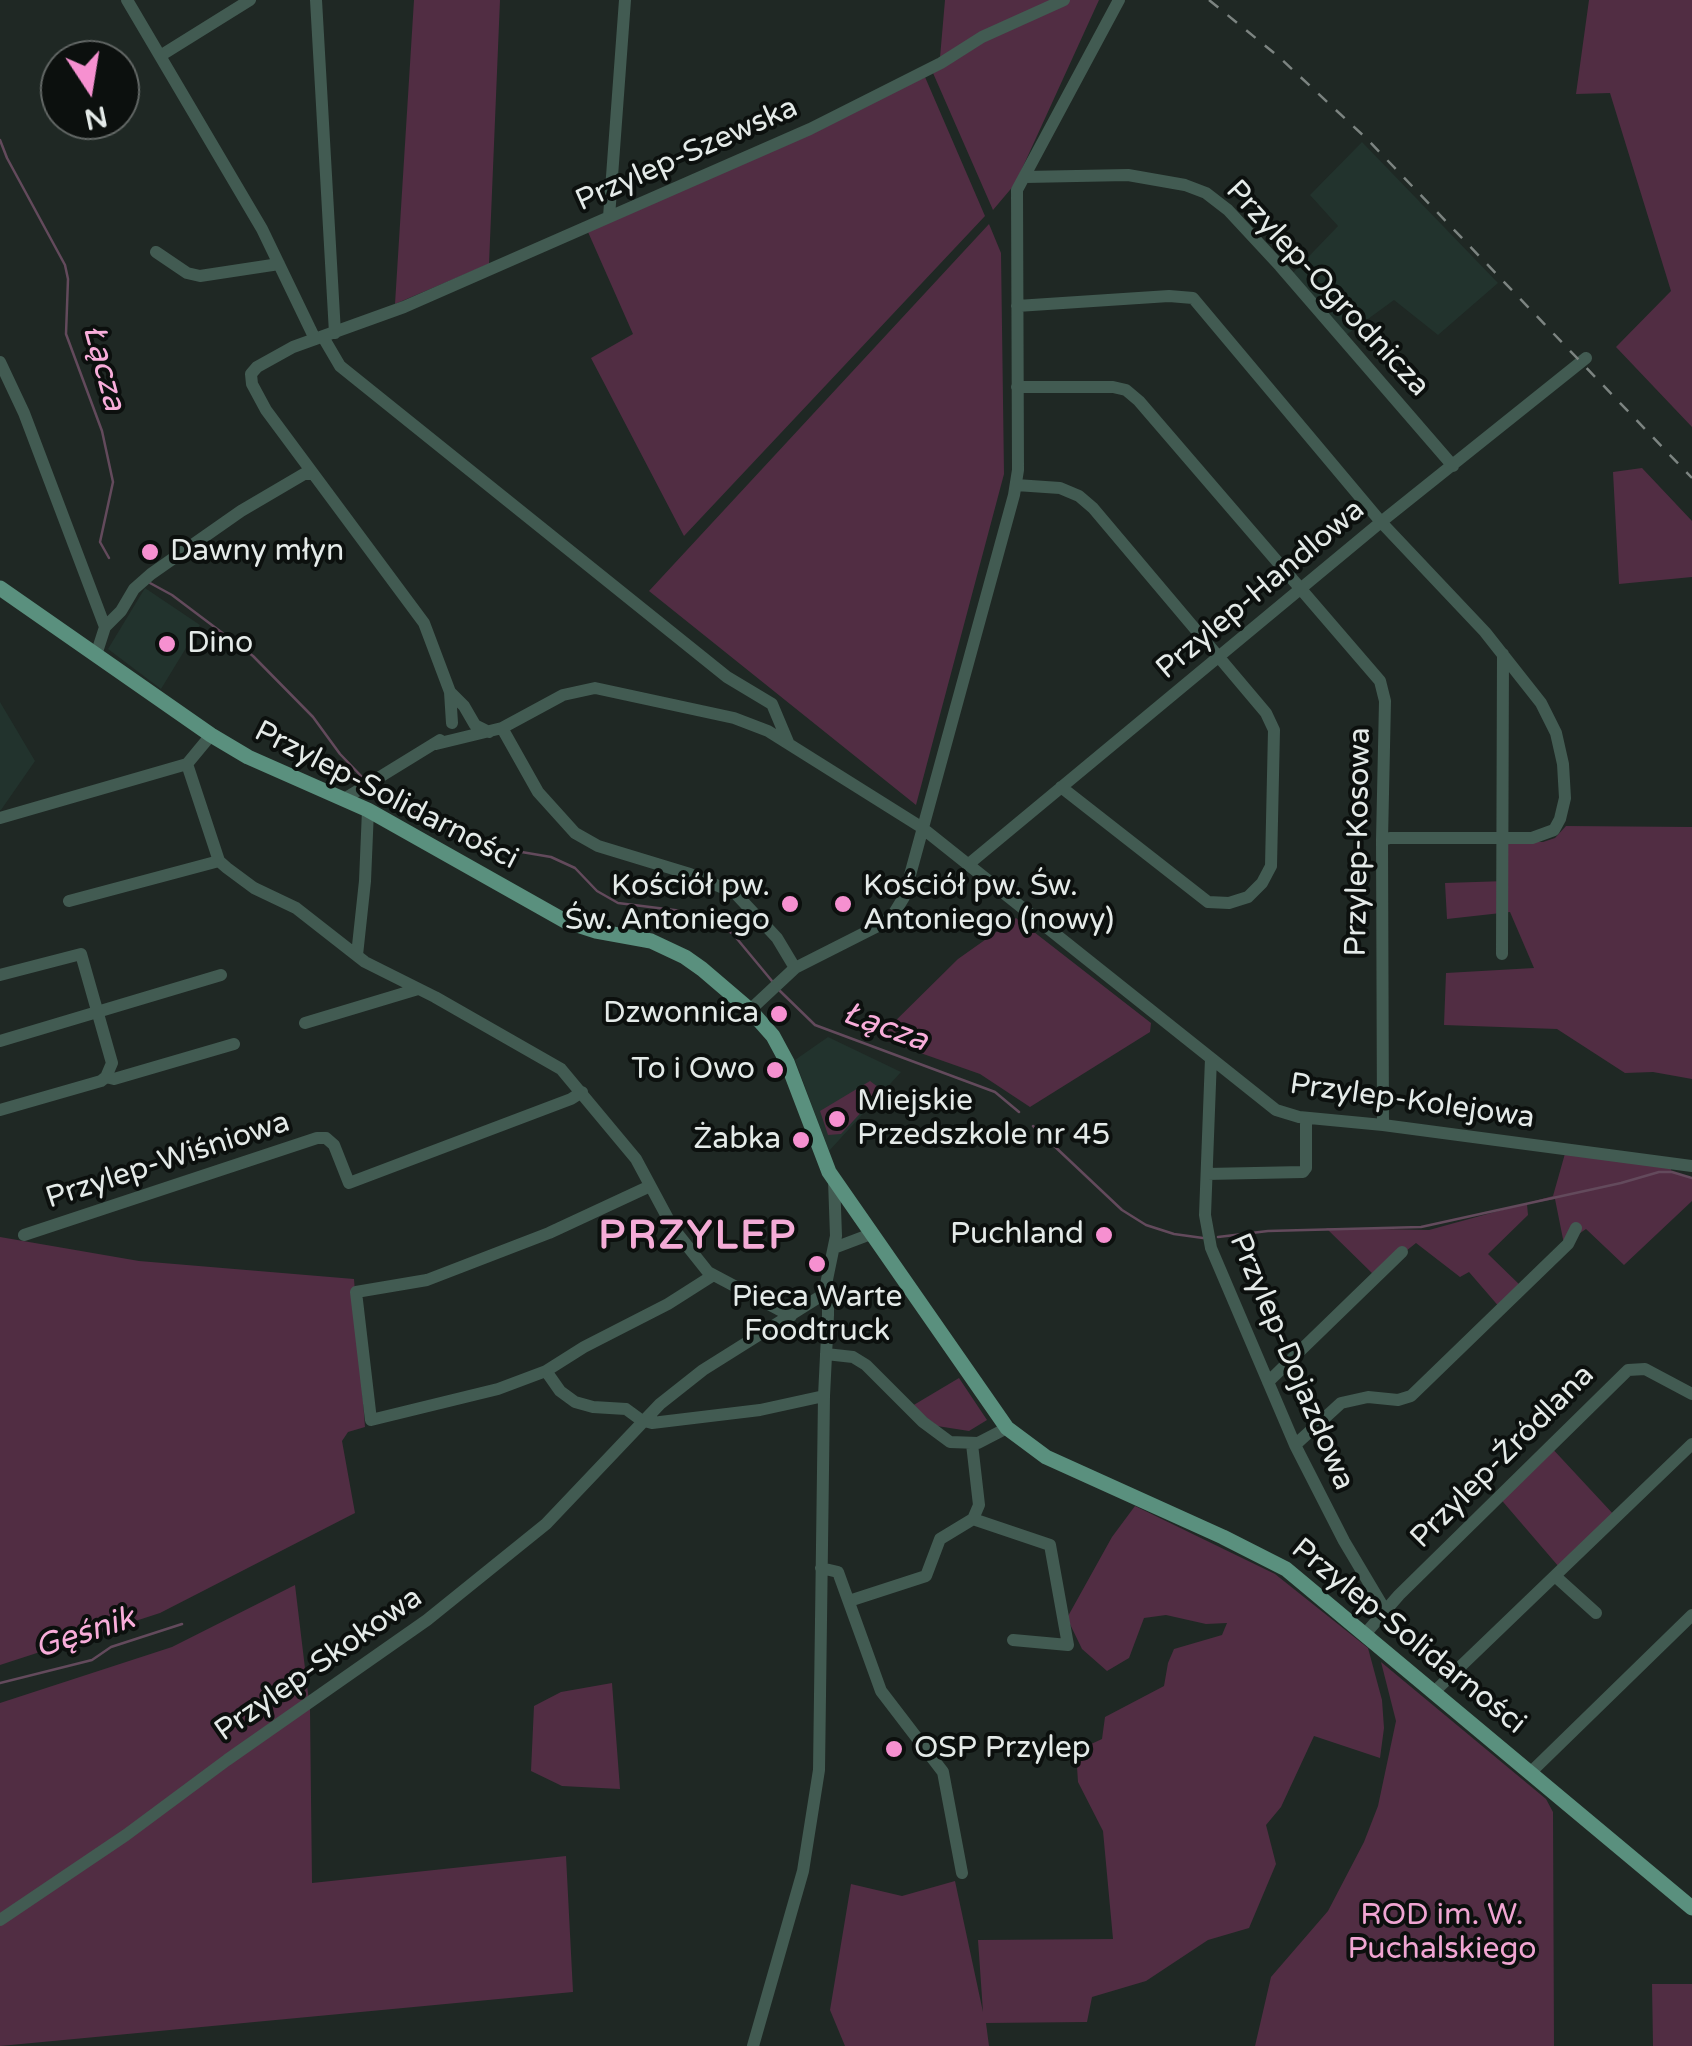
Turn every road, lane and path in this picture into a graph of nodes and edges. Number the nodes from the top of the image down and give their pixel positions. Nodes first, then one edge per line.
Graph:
1 (127, 0) edge
2 (250, 0) edge
3 (316, 0) edge
4 (625, 0) edge
5 (1064, 0) edge
6 (1119, 0) edge
7 (160, 56) junction
8 (1025, 177) junction
9 (609, 217) junction
10 (156, 252) dead end
11 (279, 264) junction
12 (1017, 306) junction
13 (324, 337) junction
14 (1586, 358) dead end
15 (0, 362) edge
16 (1017, 387) junction
17 (1452, 466) junction
18 (311, 474) junction
19 (1016, 485) junction
20 (1381, 522) junction
21 (0, 588) edge
22 (1302, 589) junction
23 (106, 627) junction
24 (1503, 654) junction
25 (96, 655) junction
26 (1218, 658) junction
27 (463, 728) junction
28 (496, 730) junction
29 (211, 735) junction
30 (788, 742) junction
31 (187, 764) junction
32 (1061, 787) junction
33 (344, 799) junction
34 (368, 810) junction
35 (0, 818) edge
36 (921, 827) junction
37 (1500, 837) junction
38 (1382, 840) junction
39 (219, 860) junction
40 (970, 863) junction
41 (69, 900) dead end
42 (1502, 954) dead end
43 (357, 955) junction
44 (795, 968) junction
45 (0, 975) edge
46 (221, 975) dead end
47 (418, 989) junction
48 (750, 1010) junction
49 (97, 1011) junction
50 (305, 1024) dead end
51 (0, 1041) edge
52 (234, 1044) dead end
53 (1210, 1058) junction
54 (106, 1077) junction
55 (582, 1092) junction
56 (0, 1110) edge
57 (1306, 1118) junction
58 (1384, 1125) junction
59 (1692, 1166) edge
60 (1207, 1174) junction
61 (834, 1180) junction
62 (648, 1187) junction
63 (1576, 1228) dead end
64 (871, 1234) junction
65 (24, 1235) dead end
66 (834, 1248) junction
67 (1402, 1252) dead end
68 (712, 1276) junction
69 (824, 1294) junction
70 (797, 1313) junction
71 (828, 1315) junction
72 (826, 1354) junction
73 (546, 1371) junction
74 (1268, 1382) junction
75 (682, 1386) junction
76 (1692, 1394) edge
77 (824, 1396) junction
78 (694, 1418) junction
79 (641, 1420) junction
80 (1007, 1428) junction
81 (972, 1444) junction
82 (1692, 1444) edge
83 (1296, 1445) junction
84 (973, 1519) junction
85 (821, 1568) junction
86 (1555, 1576) junction
87 (849, 1600) junction
88 (1385, 1610) junction
89 (1596, 1613) dead end
90 (1692, 1615) edge
91 (1366, 1633) junction
92 (1013, 1640) dead end
93 (1435, 1692) junction
94 (1531, 1772) junction
95 (962, 1873) dead end
96 (1692, 1908) edge
97 (0, 1920) edge
98 (753, 2046) edge

1 - 7 street
2 - 7 street
3 - 13 street
4 - 9 street
5 - 9 street, Przylep-Szewska
6 - 8 street
7 - 11 street
8 - 12 street
8 - 17 street, Przylep-Ogrodnicza
9 - 13 street, Przylep-Szewska
10 - 11 street
11 - 13 street
12 - 16 street
12 - 20 street
13 - 18 street, Przylep-Szewska
13 - 30 street
14 - 17 street, Przylep-Handlowa
15 - 23 street
16 - 19 street
16 - 22 street, Przylep-Kosowa
17 - 20 street, Przylep-Handlowa
18 - 23 street
18 - 27 street
19 - 26 street
19 - 36 street
20 - 22 street, Przylep-Handlowa
20 - 24 street
21 - 25 main road, Przylep-Solidarności
22 - 26 street, Przylep-Handlowa
22 - 38 street, Przylep-Kosowa
23 - 25 street
24 - 37 street
24 - 37 street
25 - 29 main road, Przylep-Solidarności
26 - 32 street, Przylep-Handlowa
26 - 32 street
27 - 28 street
27 - 33 street
28 - 30 street
28 - 44 street
29 - 31 street
29 - 33 main road, Przylep-Solidarności
30 - 36 street
31 - 35 street
31 - 39 street
32 - 40 street, Przylep-Handlowa
33 - 34 main road, Przylep-Solidarności
34 - 43 street
34 - 48 main road, Przylep-Solidarności
36 - 40 street, Przylep-Kolejowa
36 - 44 street
37 - 38 street
37 - 42 street
38 - 58 street, Przylep-Kosowa
39 - 41 street
39 - 43 street
40 - 53 street, Przylep-Kolejowa
43 - 47 street
44 - 48 street
45 - 49 street
46 - 49 street
47 - 50 street
47 - 55 street
48 - 61 main road, Przylep-Solidarności
49 - 51 street
49 - 54 street
52 - 54 street
53 - 57 street, Przylep-Kolejowa
53 - 60 street, Przylep-Dojazdowa
54 - 56 street
55 - 62 street
55 - 65 street, Przylep-Wiśniowa
57 - 58 street, Przylep-Kolejowa
57 - 60 street
58 - 59 street, Przylep-Kolejowa
60 - 74 street, Przylep-Dojazdowa
61 - 64 main road, Przylep-Solidarności
61 - 66 street
62 - 68 street
62 - 73 street
63 - 83 street
64 - 66 street
64 - 80 main road, Przylep-Solidarności
66 - 69 street
67 - 74 street
68 - 70 street
68 - 73 street
69 - 70 street, Przylep-Skokowa
69 - 71 street
70 - 71 street
70 - 75 street, Przylep-Skokowa
71 - 72 street
72 - 77 street
72 - 81 street
73 - 79 street
74 - 83 street, Przylep-Dojazdowa
75 - 78 street
75 - 79 street, Przylep-Skokowa
76 - 88 street, Przylep-Źródlana
77 - 78 street
77 - 85 street
78 - 79 street
79 - 97 street, Przylep-Skokowa
80 - 81 street
80 - 91 main road, Przylep-Solidarności
81 - 84 street
82 - 86 street
83 - 88 street, Przylep-Dojazdowa
84 - 87 street
84 - 92 street
85 - 87 street
85 - 98 street
86 - 89 street
86 - 93 street
87 - 95 street
88 - 91 street, Przylep-Źródlana
90 - 94 street
91 - 93 main road, Przylep-Solidarności
93 - 94 main road, Przylep-Solidarności
94 - 96 main road, Przylep-Solidarności

